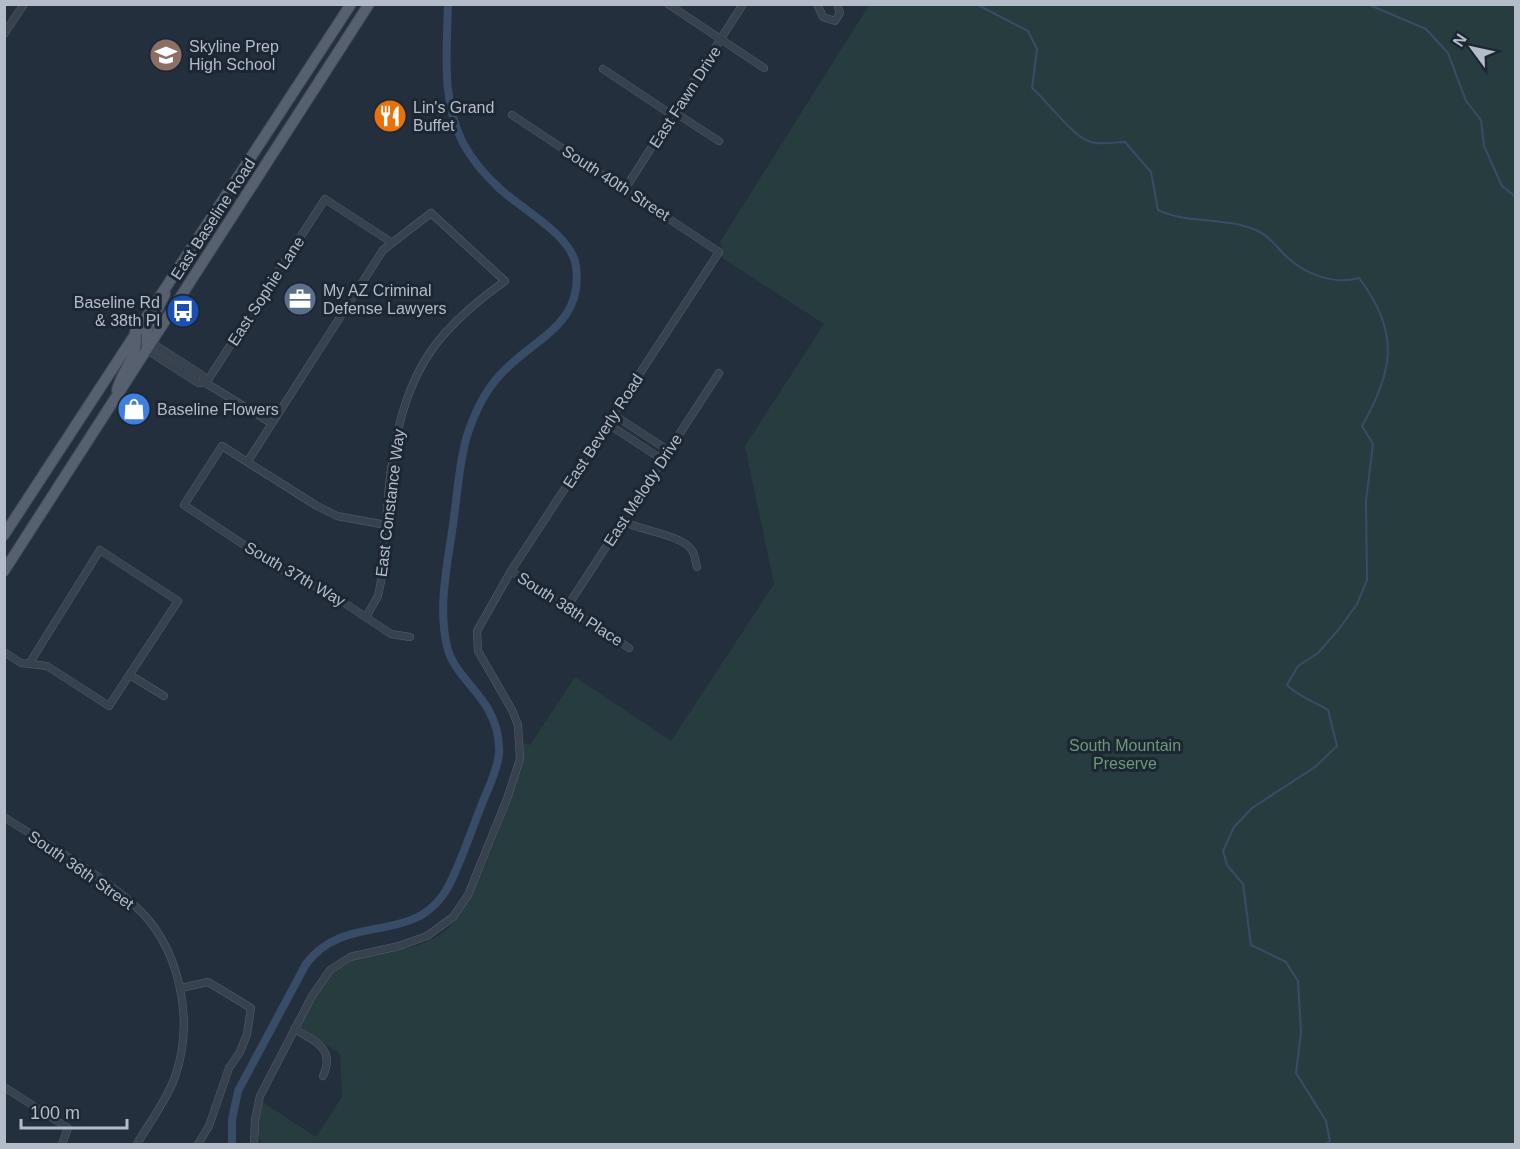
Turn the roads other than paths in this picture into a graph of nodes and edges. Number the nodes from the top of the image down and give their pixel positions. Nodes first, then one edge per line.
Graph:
1 (24, 4) edge
2 (351, 4) edge
3 (369, 4) edge
4 (668, 4) edge
5 (743, 4) edge
6 (817, 4) edge
7 (837, 4) edge
8 (338, 25) junction
9 (4, 34) edge
10 (350, 34) junction
11 (722, 40) junction
12 (764, 68) dead end
13 (603, 69) dead end
14 (673, 114) junction
15 (512, 115) dead end
16 (719, 141) dead end
17 (626, 189) junction
18 (391, 242) junction
19 (719, 252) joint
20 (141, 341) junction
21 (184, 364) junction
22 (180, 371) junction
23 (719, 373) dead end
24 (206, 383) junction
25 (614, 415) junction
26 (271, 423) junction
27 (608, 424) junction
28 (669, 451) junction
29 (663, 459) junction
30 (248, 461) junction
31 (48, 468) junction
32 (64, 478) junction
33 (622, 521) junction
34 (386, 525) junction
35 (4, 535) edge
36 (697, 567) dead end
37 (4, 571) edge
38 (511, 571) junction
39 (567, 607) junction
40 (366, 616) junction
41 (410, 637) dead end
42 (629, 648) dead end
43 (4, 652) edge
44 (29, 664) junction
45 (130, 675) junction
46 (164, 696) dead end
47 (4, 817) edge
48 (181, 988) junction
49 (294, 1029) junction
50 (323, 1076) dead end
51 (4, 1087) edge
52 (62, 1144) edge
53 (137, 1144) edge
54 (198, 1144) edge
55 (254, 1144) edge

1 - 9 street
2 - 8 main road, East Baseline Road
3 - 10 main road, East Baseline Road
4 - 11 street
5 - 11 street, East Fawn Drive
6 - 7 street
8 - 10 main road
8 - 20 main road, East Baseline Road
10 - 20 main road, East Baseline Road
11 - 12 street
11 - 14 street, East Fawn Drive
13 - 14 street
14 - 16 street
14 - 17 street, East Fawn Drive
15 - 17 street, South 40th Street
17 - 19 street, South 40th Street
18 - 24 street, East Sophie Lane
18 - 26 street
18 - 34 street, East Constance Way
19 - 25 street, East Beverly Road
20 - 21 street
20 - 22 street
20 - 31 main road, East Baseline Road
20 - 32 main road, East Baseline Road
21 - 22 street
21 - 24 street
22 - 24 street
23 - 28 street, East Melody Drive
24 - 26 street
25 - 27 street, East Beverly Road
25 - 28 street
26 - 30 street
27 - 29 street
27 - 38 street, East Beverly Road
28 - 29 street, East Melody Drive
29 - 33 street, East Melody Drive
30 - 34 street
30 - 40 street, South 37th Way
31 - 32 main road
31 - 35 main road, East Baseline Road
32 - 37 main road, East Baseline Road
33 - 36 street
33 - 39 street, East Melody Drive
34 - 40 street, East Constance Way
38 - 39 street, South 38th Place
38 - 49 street, East Beverly Road
39 - 42 street, South 38th Place
40 - 41 street, South 37th Way
43 - 44 street
44 - 45 street
44 - 45 street
45 - 46 street
47 - 48 street, South 36th Street
48 - 53 street
48 - 54 street
49 - 50 street
49 - 55 street, East Beverly Road
51 - 52 street

